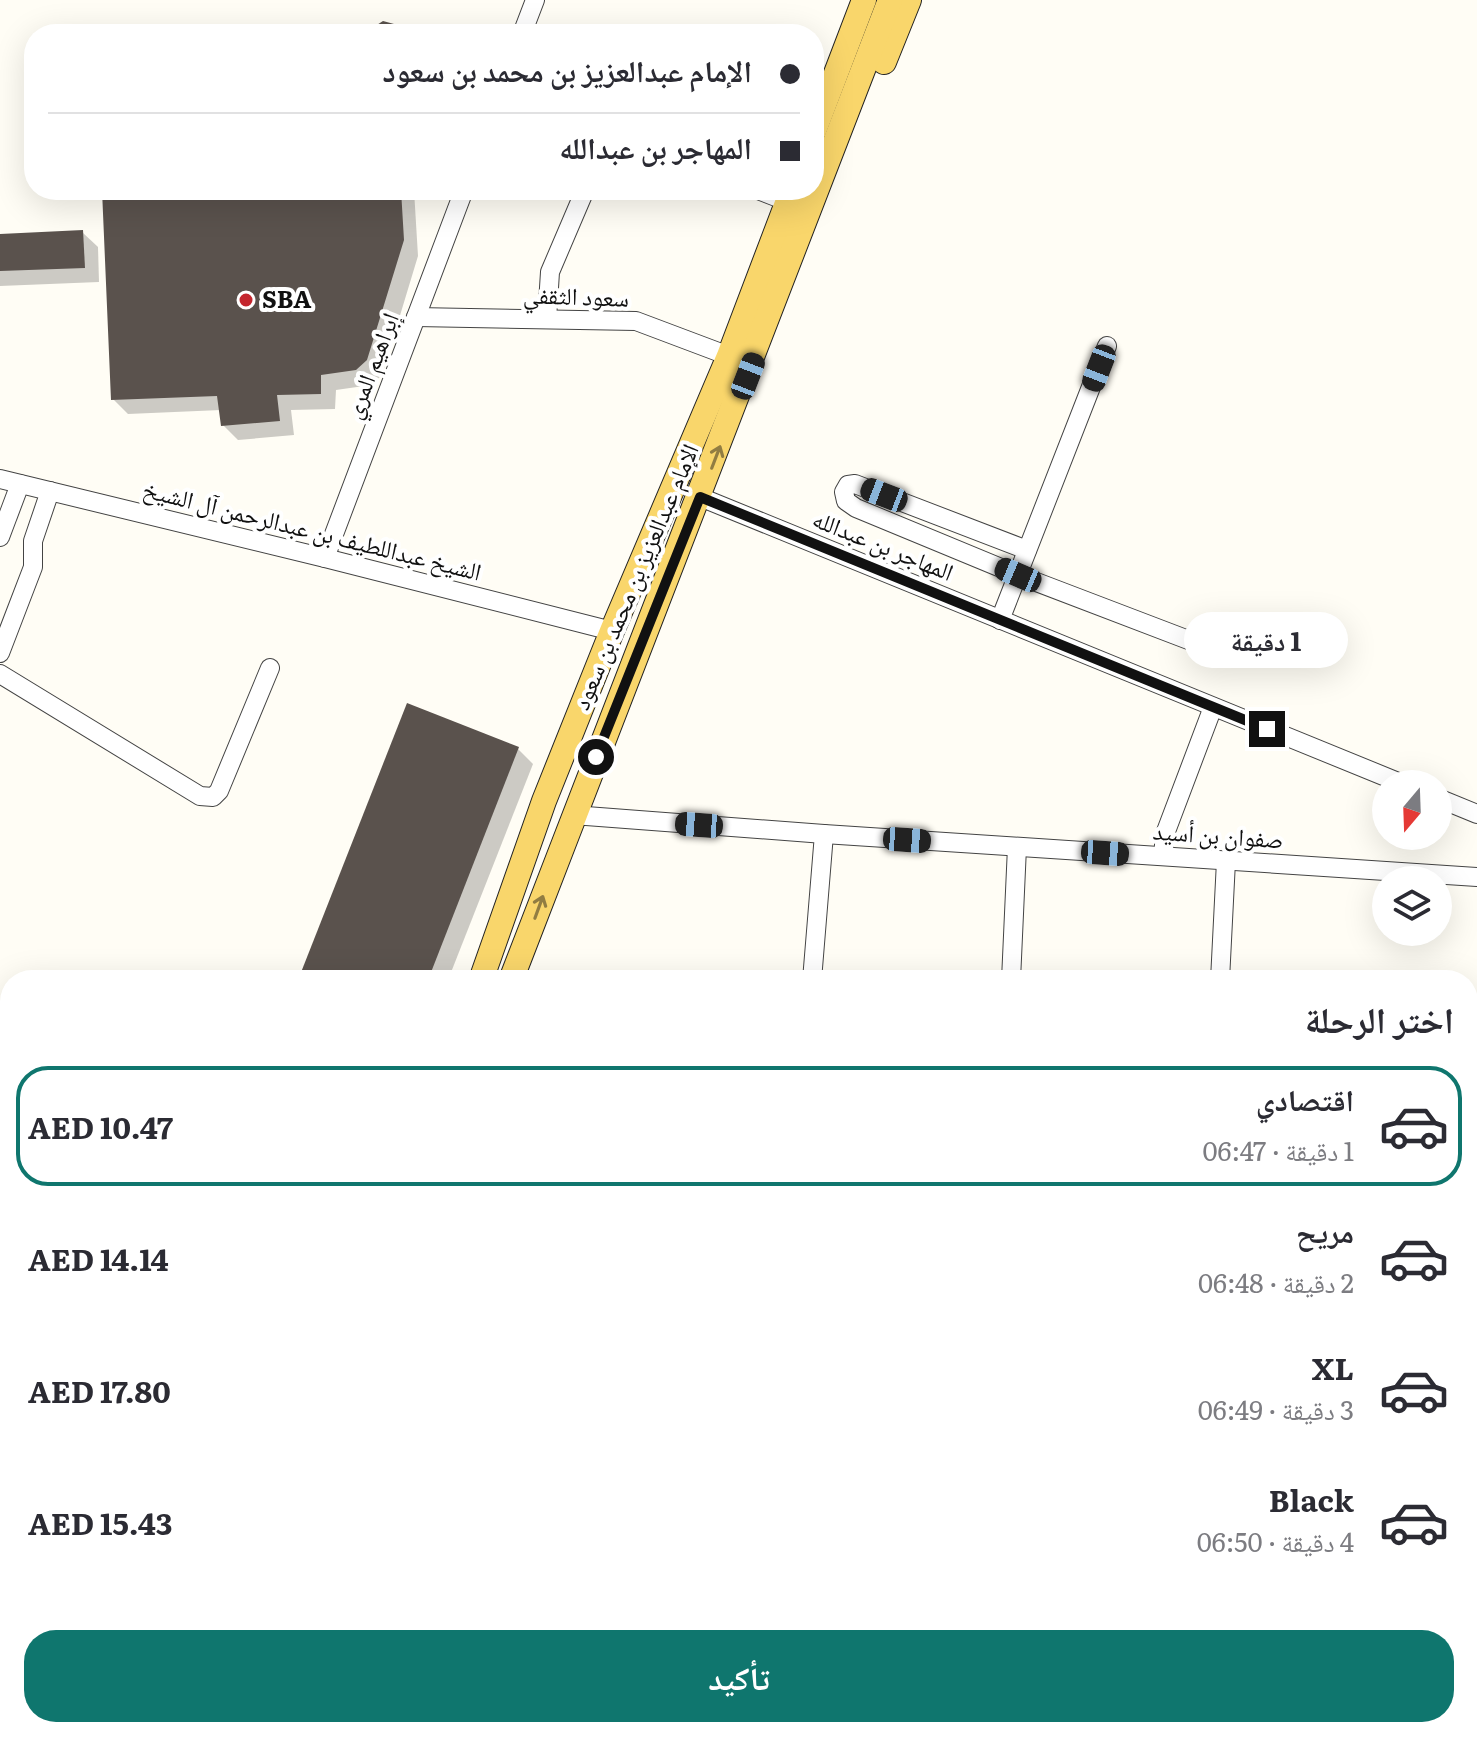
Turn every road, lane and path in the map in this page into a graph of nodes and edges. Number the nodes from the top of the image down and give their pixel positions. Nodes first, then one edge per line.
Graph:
1 (535, 0) edge
2 (846, 0) edge
3 (864, 0) edge
4 (890, 0) edge
5 (909, 0) edge
6 (526, 24) edge
7 (824, 59) edge
8 (824, 105) edge
9 (824, 175) edge
10 (460, 200) edge
11 (581, 200) edge
12 (774, 200) edge
13 (814, 200) edge
14 (416, 317) junction
15 (547, 319) junction
16 (1107, 346) dead end
17 (729, 356) junction
18 (748, 376) junction
19 (0, 479) edge
20 (20, 484) junction
21 (50, 491) junction
22 (700, 497) junction
23 (0, 537) edge
24 (1027, 550) junction
25 (325, 558) junction
26 (1018, 575) junction
27 (1000, 620) junction
28 (612, 631) junction
29 (1191, 641) dead end
30 (0, 653) edge
31 (270, 668) dead end
32 (0, 674) edge
33 (1213, 707) junction
34 (1372, 771) edge
35 (544, 801) junction
36 (1452, 804) edge
37 (1477, 814) edge
38 (573, 815) junction
39 (824, 834) junction
40 (1017, 847) junction
41 (1163, 856) junction
42 (1226, 861) junction
43 (1477, 877) edge
44 (467, 970) edge
45 (485, 970) edge
46 (515, 970) edge
47 (813, 970) edge
48 (1011, 970) edge
49 (1221, 970) edge

1 - 6 street
2 - 7 main road
3 - 8 main road
4 - 9 main road, الإمام عبدالعزيز بن محمد بن سعود
5 - 18 main road, الإمام عبدالعزيز بن محمد بن سعود
10 - 14 street, إبراهيم المري
11 - 15 street
12 - 17 main road, الإمام عبدالعزيز بن محمد بن سعود
13 - 18 main road, الإمام عبدالعزيز بن محمد بن سعود
14 - 15 street, سعود الثقفي
14 - 25 street, إبراهيم المري
15 - 17 street, سعود الثقفي
16 - 24 street
17 - 28 main road, الإمام عبدالعزيز بن محمد بن سعود
22 -> 18 main road, الإمام عبدالعزيز بن محمد بن سعود
19 - 20 street, الشيخ عبداللطيف بن عبدالرحمن آل الشيخ
20 - 21 street, الشيخ عبداللطيف بن عبدالرحمن آل الشيخ
20 - 23 street
21 - 25 street, الشيخ عبداللطيف بن عبدالرحمن آل الشيخ
21 - 30 street
22 - 27 street, المهاجر بن عبدالله
22 - 38 main road, الإمام عبدالعزيز بن محمد بن سعود
24 - 26 street
24 - 26 street
25 - 28 street, الشيخ عبداللطيف بن عبدالرحمن آل الشيخ
26 - 27 street
26 - 29 street
27 - 33 street, المهاجر بن عبدالله
28 - 35 main road, الإمام عبدالعزيز بن محمد بن سعود
31 - 32 street
33 - 34 street, المهاجر بن عبدالله
33 - 41 street
35 - 44 main road
35 - 45 main road, الإمام عبدالعزيز بن محمد بن سعود
36 - 37 street
38 - 39 street, صفوان بن أسيد
46 -> 38 main road, الإمام عبدالعزيز بن محمد بن سعود
39 - 40 street, صفوان بن أسيد
39 - 47 street
40 - 41 street, صفوان بن أسيد
40 - 48 street
41 - 42 street, صفوان بن أسيد
42 - 43 street, صفوان بن أسيد
42 - 49 street

